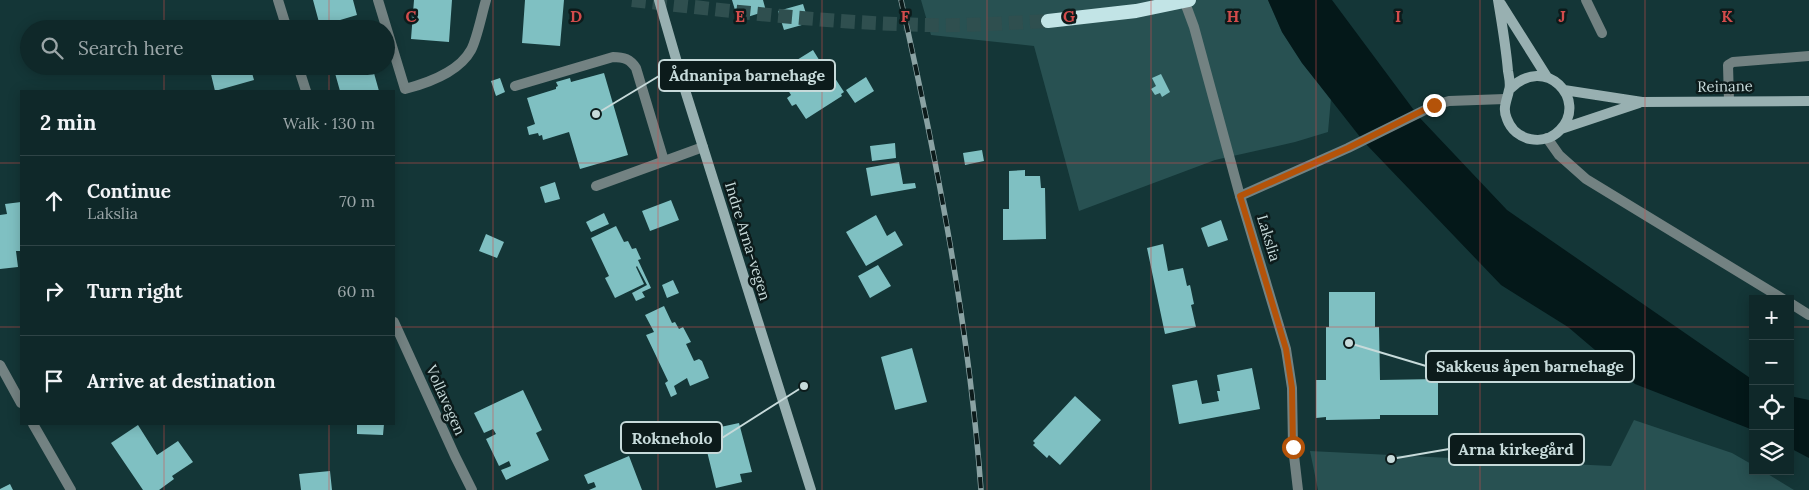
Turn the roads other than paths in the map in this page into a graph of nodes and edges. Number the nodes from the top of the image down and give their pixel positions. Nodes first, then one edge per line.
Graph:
1 (278, 0) edge
2 (378, 0) edge
3 (486, 0) edge
4 (659, 0) edge
5 (1184, 0) edge
6 (1189, 0) edge
7 (1498, 0) edge
8 (1586, 0) edge
9 (284, 20) edge
10 (384, 20) edge
11 (1048, 21) tunnel mouth
12 (1602, 33) dead end
13 (395, 56) edge
14 (1809, 56) edge
15 (301, 75) edge
16 (1547, 77) junction
17 (515, 86) dead end
18 (306, 90) edge
19 (1564, 90) junction
20 (1508, 94) junction
21 (1728, 101) junction
22 (1809, 101) edge
23 (1642, 102) junction
24 (1561, 129) junction
25 (1547, 138) junction
26 (703, 147) junction
27 (664, 161) junction
28 (596, 186) dead end
29 (1240, 196) junction
30 (1776, 295) edge
31 (1794, 306) edge
32 (1809, 315) edge
33 (395, 324) edge
34 (0, 365) edge
35 (20, 401) edge
36 (34, 425) edge
37 (71, 490) edge
38 (472, 490) edge
39 (811, 490) edge
40 (1298, 490) edge

1 - 9 street
2 - 10 street
3 - 13 street
4 - 26 main road, Indre Arna-vegen
5 - 29 street, Lakslia
6 - 11 highway
7 - 16 main road
7 - 20 main road
8 - 12 street
14 - 21 street
15 - 18 street
16 - 19 main road
16 - 20 main road
17 - 27 street
19 - 23 main road, Reinane
19 - 24 main road
20 - 25 main road
20 - 29 street
21 - 22 main road, Reinane
21 - 23 main road, Reinane
23 - 24 main road, Reinane
24 - 25 main road
25 - 30 street
26 - 27 street
26 - 39 main road, Indre Arna-vegen
27 - 28 street
29 - 40 street, Lakslia
31 - 32 street
33 - 38 street, Vollavegen
34 - 35 street
36 - 37 street

